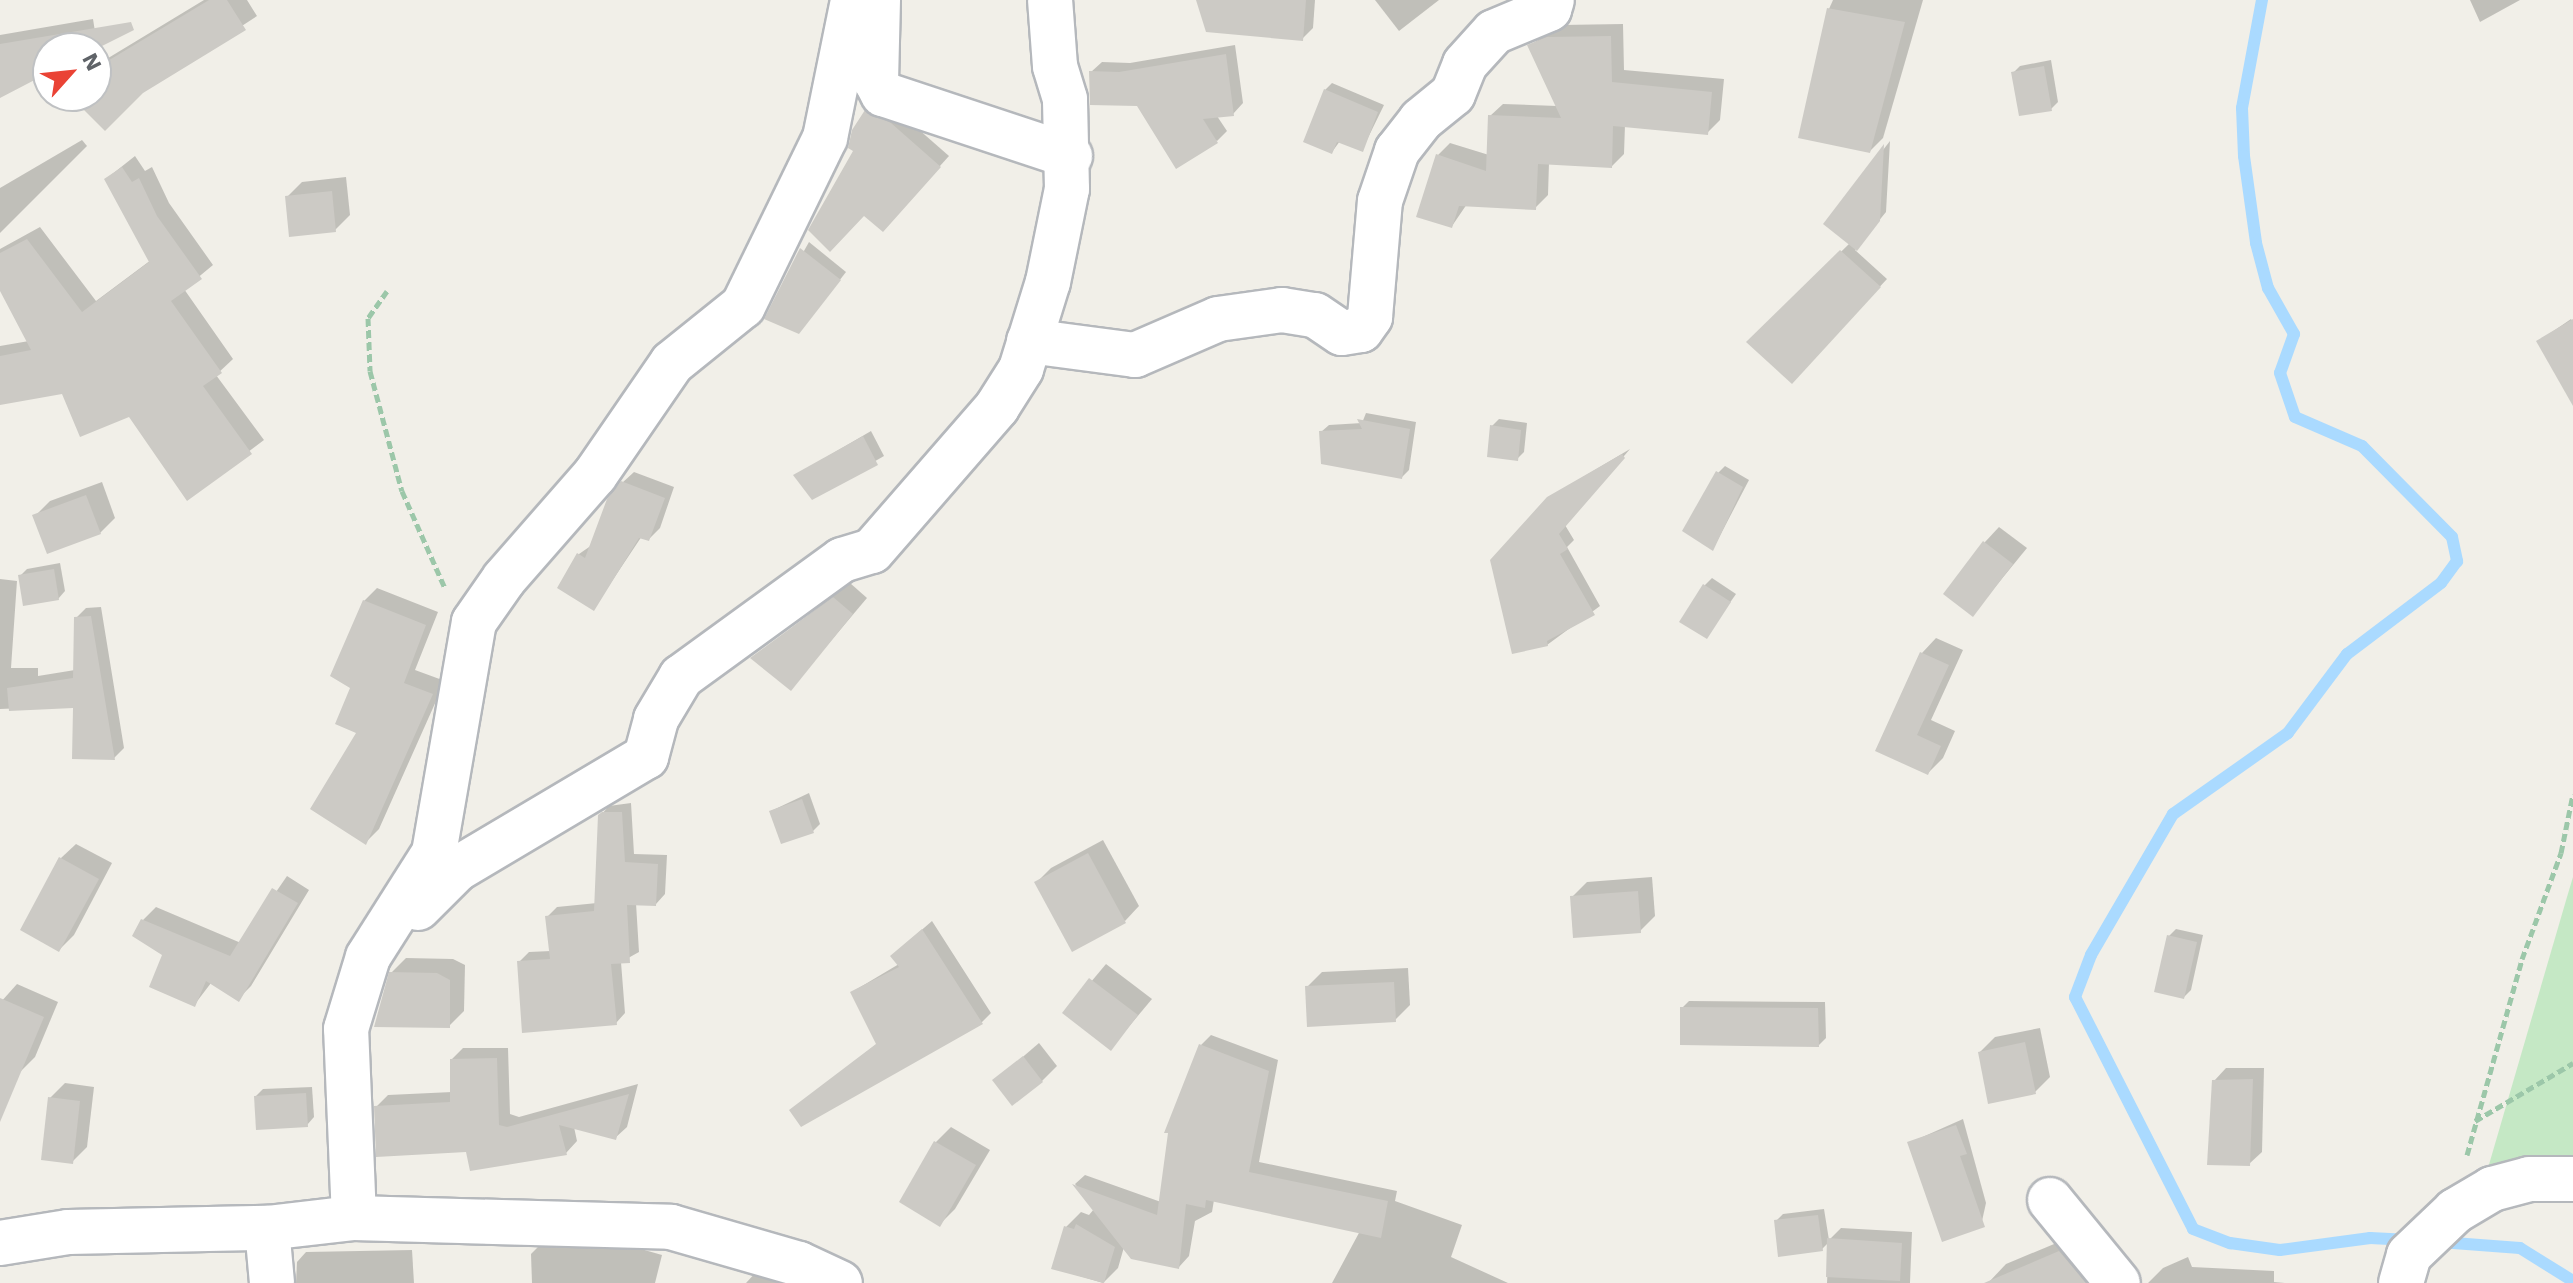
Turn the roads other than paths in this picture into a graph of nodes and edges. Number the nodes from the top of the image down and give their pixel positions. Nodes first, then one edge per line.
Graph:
1 (853, 0) edge
2 (878, 0) edge
3 (1050, 0) edge
4 (1552, 0) edge
5 (1070, 156) junction
6 (1029, 341) junction
7 (368, 957) junction
8 (2573, 1179) edge
9 (2050, 1200) dead end
10 (354, 1218) junction
11 (267, 1228) junction
12 (0, 1243) edge
13 (272, 1283) edge
14 (840, 1283) edge
15 (2118, 1283) edge
16 (2401, 1283) edge

1 - 7 street
2 - 5 street
3 - 5 street
4 - 6 street
5 - 6 street
6 - 7 street
7 - 10 street
8 - 16 street
9 - 15 street
10 - 11 street
10 - 14 street
11 - 12 street
11 - 13 street

